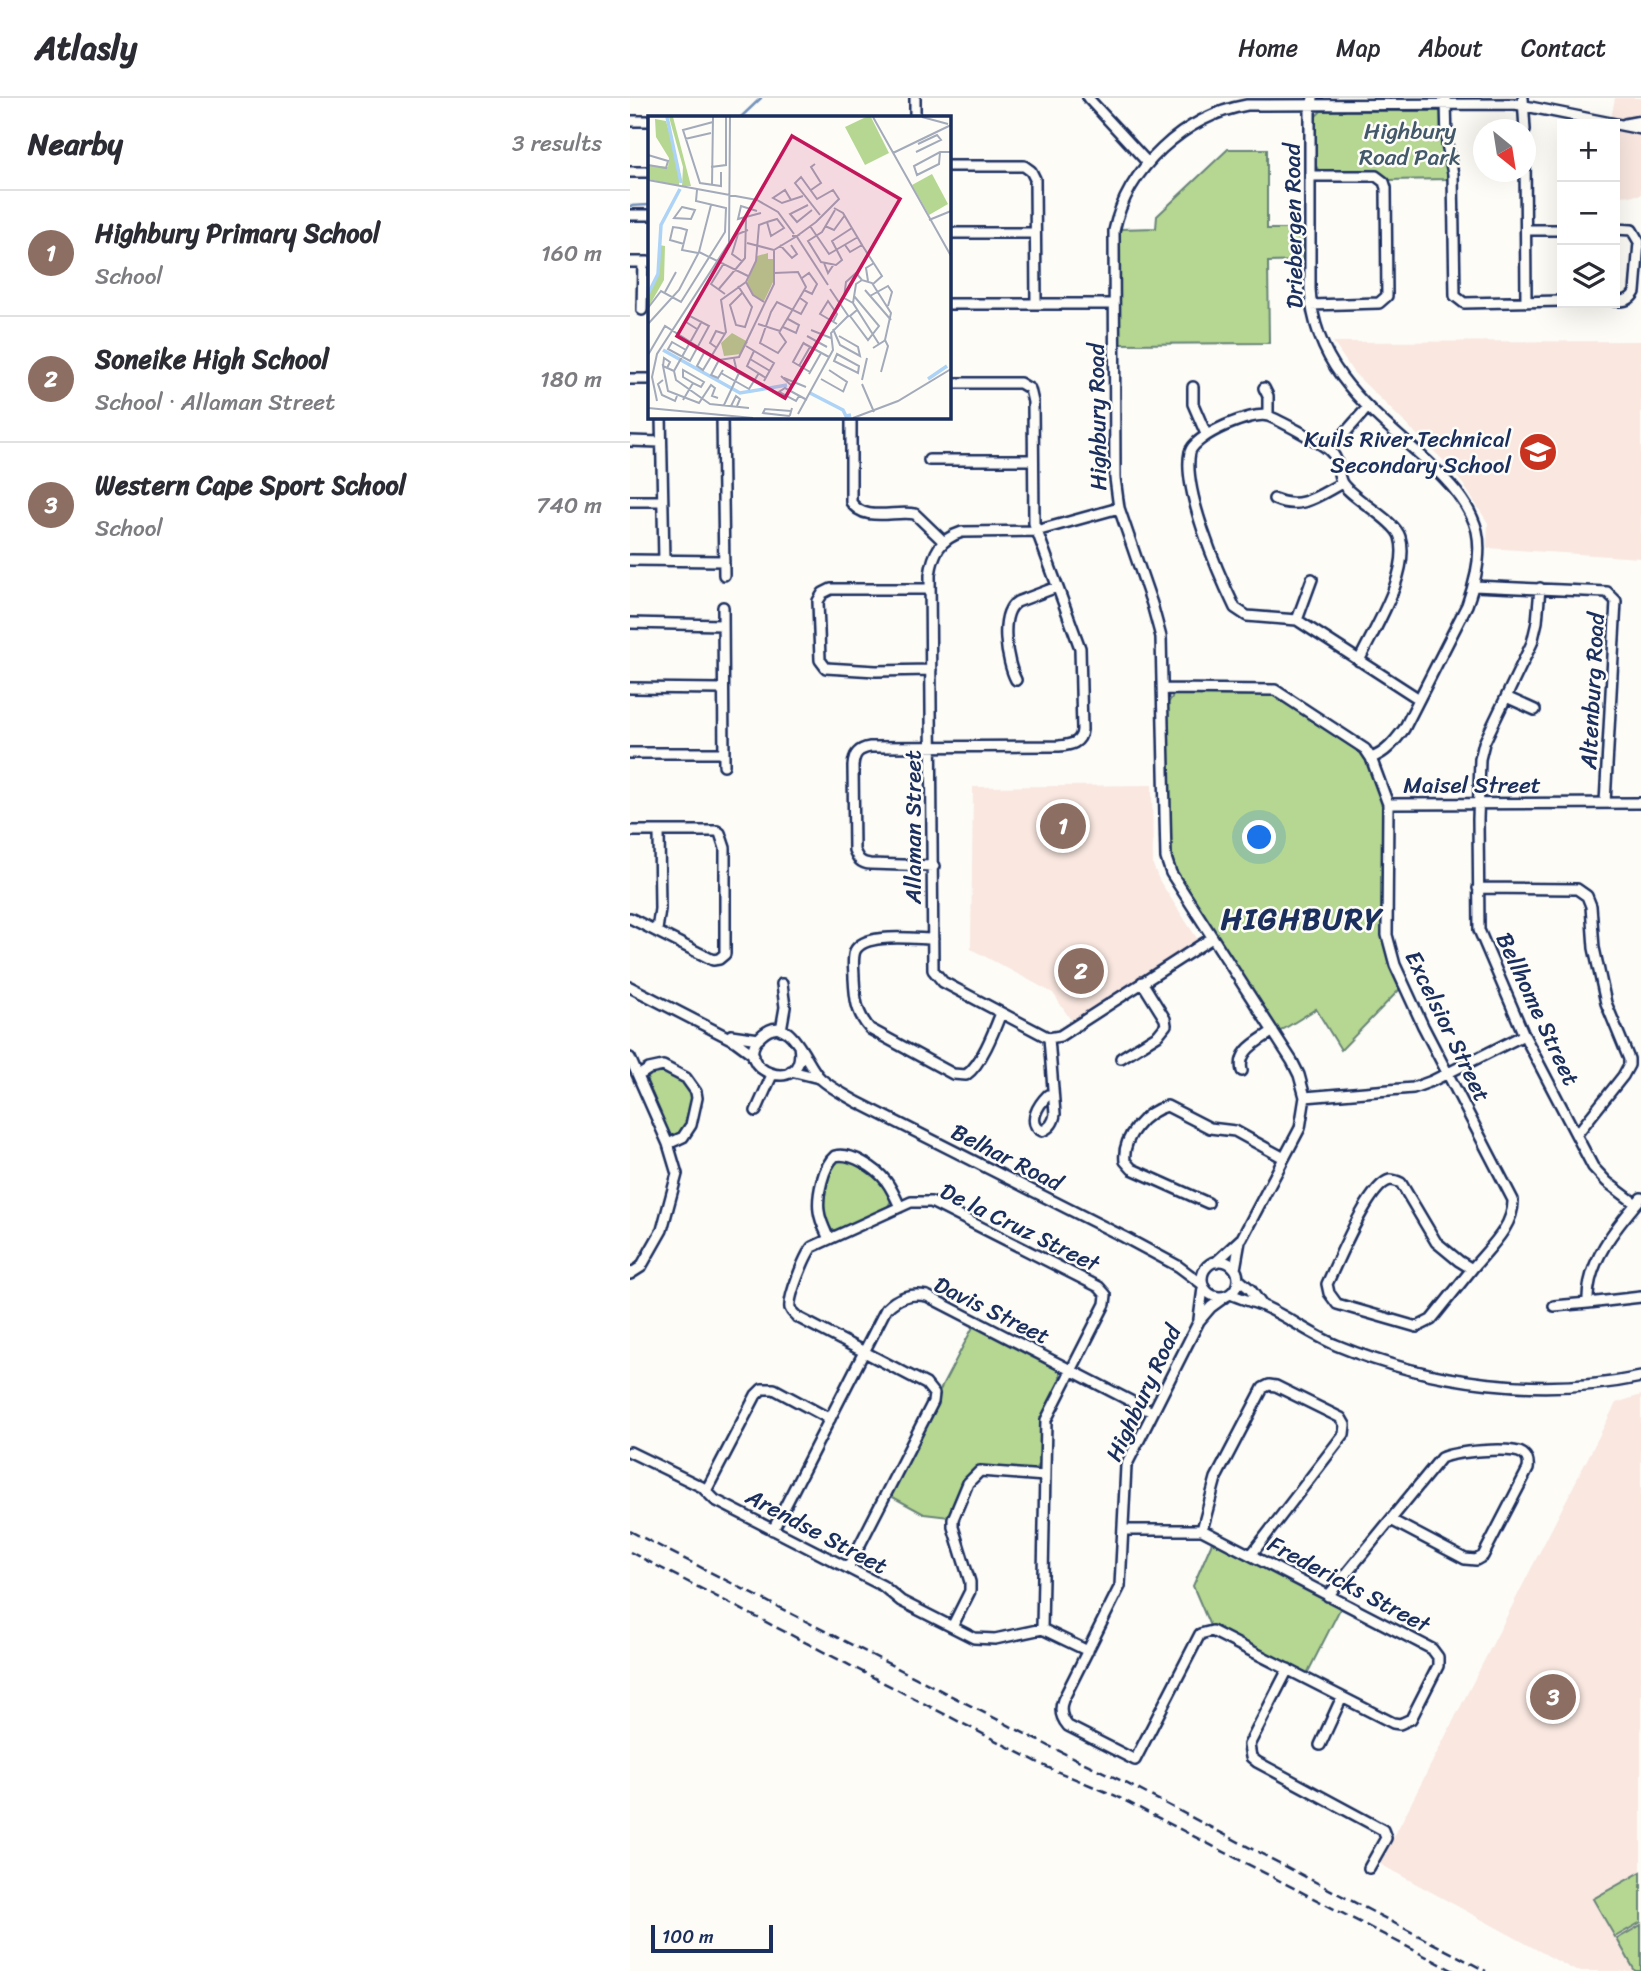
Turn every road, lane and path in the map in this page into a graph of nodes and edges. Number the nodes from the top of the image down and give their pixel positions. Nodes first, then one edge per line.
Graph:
1 (915, 98) edge
2 (1088, 98) edge
3 (1380, 101) edge
4 (1446, 101) edge
5 (1247, 102) edge
6 (1312, 102) edge
7 (1523, 102) edge
8 (915, 116) edge
9 (630, 121) edge
10 (648, 121) edge
11 (1641, 121) edge
12 (1623, 125) junction
13 (1641, 129) edge
14 (1148, 163) junction
15 (950, 166) edge
16 (630, 172) edge
17 (648, 172) edge
18 (1312, 176) junction
19 (1526, 182) edge
20 (630, 215) edge
21 (648, 215) edge
22 (1620, 229) edge
23 (1527, 230) junction
24 (1557, 230) edge
25 (950, 233) edge
26 (1035, 233) junction
27 (630, 262) edge
28 (646, 262) edge
29 (1526, 301) junction
30 (1557, 301) edge
31 (1620, 301) edge
32 (1036, 303) junction
33 (950, 304) edge
34 (1114, 304) junction
35 (1311, 305) junction
36 (642, 310) dead end
37 (630, 379) edge
38 (648, 379) edge
39 (950, 383) edge
40 (1193, 387) dead end
41 (1264, 388) dead end
42 (1368, 407) junction
43 (1268, 416) junction
44 (661, 418) edge
45 (722, 418) edge
46 (851, 418) edge
47 (1206, 434) junction
48 (630, 441) edge
49 (660, 442) junction
50 (1330, 450) junction
51 (929, 460) dead end
52 (1032, 460) junction
53 (1342, 483) junction
54 (1274, 499) dead end
55 (630, 501) edge
56 (662, 501) junction
57 (1119, 508) junction
58 (1036, 531) junction
59 (943, 541) junction
60 (630, 560) edge
61 (664, 561) junction
62 (724, 561) junction
63 (724, 575) dead end
64 (1312, 579) dead end
65 (1474, 586) junction
66 (1057, 587) junction
67 (1540, 588) junction
68 (930, 589) junction
69 (723, 607) dead end
70 (1297, 620) junction
71 (630, 623) edge
72 (722, 625) junction
73 (1359, 660) junction
74 (931, 670) junction
75 (1016, 680) dead end
76 (630, 688) edge
77 (1163, 688) junction
78 (722, 689) junction
79 (1506, 697) junction
80 (1419, 699) junction
81 (1535, 710) dead end
82 (932, 748) junction
83 (630, 753) edge
84 (723, 753) junction
85 (1371, 758) junction
86 (724, 765) dead end
87 (1605, 803) junction
88 (1641, 803) edge
89 (1388, 804) junction
90 (1479, 804) junction
91 (630, 831) edge
92 (659, 832) junction
93 (934, 866) junction
94 (1478, 888) junction
95 (630, 918) edge
96 (657, 930) junction
97 (1212, 938) junction
98 (933, 939) junction
99 (1142, 982) junction
100 (782, 984) dead end
101 (630, 987) edge
102 (1001, 1013) junction
103 (781, 1030) junction
104 (1273, 1031) junction
105 (719, 1033) junction
106 (1524, 1035) junction
107 (1049, 1038) junction
108 (758, 1039) junction
109 (799, 1046) junction
110 (754, 1055) junction
111 (630, 1058) edge
112 (1121, 1058) dead end
113 (790, 1071) junction
114 (1242, 1071) dead end
115 (1447, 1074) junction
116 (772, 1075) junction
117 (638, 1076) junction
118 (821, 1079) junction
119 (1053, 1096) dead end
120 (1305, 1097) junction
121 (756, 1111) dead end
122 (1577, 1134) junction
123 (668, 1144) junction
124 (1284, 1158) junction
125 (1638, 1201) edge
126 (1208, 1203) dead end
127 (900, 1207) junction
128 (829, 1239) junction
129 (1240, 1241) junction
130 (1212, 1263) junction
131 (1178, 1266) junction
132 (1235, 1269) junction
133 (1472, 1269) junction
134 (630, 1274) edge
135 (1238, 1279) junction
136 (1203, 1286) junction
137 (1229, 1295) junction
138 (1641, 1297) edge
139 (1588, 1303) junction
140 (1262, 1305) junction
141 (1554, 1306) dead end
142 (1199, 1321) junction
143 (864, 1352) junction
144 (1071, 1371) junction
145 (1641, 1377) edge
146 (1152, 1412) junction
147 (830, 1419) junction
148 (630, 1452) edge
149 (1045, 1476) junction
150 (706, 1491) junction
151 (1391, 1520) junction
152 (773, 1530) junction
153 (1123, 1530) junction
154 (1202, 1530) junction
155 (1251, 1555) junction
156 (848, 1568) junction
157 (1328, 1596) junction
158 (952, 1628) junction
159 (1042, 1629) junction
160 (1088, 1651) junction
161 (1288, 1669) junction
162 (1342, 1697) junction
163 (1320, 1745) dead end
164 (1135, 1760) joint
165 (1369, 1868) dead end

1 - 8 street
2 - 14 street
3 - 4 street, Highbury Road
3 - 6 street, Highbury Road
4 - 7 street, Highbury Road
4 - 29 street
5 - 6 street, Highbury Road
5 - 14 street, Highbury Road
6 - 18 street, Driebergen Road
7 - 12 street, Highbury Road
9 - 10 street
11 - 12 street, Highbury Road
12 - 13 street, Highbury Road
14 - 34 street, Highbury Road
15 - 26 street
16 - 17 street
18 - 35 street, Driebergen Road
18 - 35 street
19 - 23 street
20 - 21 street
22 - 31 street
23 - 24 street
23 - 29 street
25 - 26 street
26 - 32 street
27 - 28 street
28 - 36 street
29 - 30 street
32 - 33 street
32 - 34 street
34 - 57 street, Highbury Road
35 - 42 street, Driebergen Road
37 - 38 street
39 - 52 street
40 - 47 street
41 - 43 street
42 - 50 street
42 - 65 street, Driebergen Road
43 - 47 street
43 - 50 street
44 - 49 street
45 - 62 street
46 - 59 street
47 - 70 street
48 - 49 street
49 - 56 street
50 - 53 street
51 - 52 street
52 - 58 street
53 - 54 street
53 - 73 street
55 - 56 street
56 - 61 street
57 - 58 street
57 - 77 street, Highbury Road
58 - 59 street
58 - 66 street
59 - 68 street, Allaman Street
60 - 61 street
61 - 62 street
62 - 63 street
64 - 70 street
65 - 67 street, Altenburg Road
65 - 80 street, Driebergen Road
66 - 75 street
66 - 82 street
67 - 79 street, Bellhome Street
67 - 87 street, Altenburg Road
68 - 74 street, Allaman Street
68 - 74 street
69 - 72 street
70 - 73 street
71 - 72 street
72 - 78 street
73 - 80 street
74 - 82 street, Allaman Street
76 - 78 street
77 - 85 street, Excelsior Street
77 - 97 street, Highbury Road
78 - 84 street
79 - 81 street
79 - 90 street, Bellhome Street
80 - 85 street, Driebergen Road
82 - 93 street, Allaman Street
82 - 93 street
83 - 84 street
84 - 86 street
85 - 89 street, Excelsior Street
87 - 88 street, Maisel Street
87 - 90 street, Maisel Street
89 - 90 street, Maisel Street
89 - 115 street, Excelsior Street
90 - 94 street, Bellhome Street
91 - 92 street
92 - 96 street
92 - 96 street
93 - 98 street, Allaman Street
94 - 106 street, Bellhome Street
94 - 122 street
95 - 96 street
97 - 99 street
97 - 104 street, Highbury Road
98 - 102 street, Allaman Street
98 - 102 street
99 - 107 street
99 - 112 street
100 - 103 street
101 - 105 street
102 - 107 street, Allaman Street
103 - 108 street
103 - 109 street
104 - 114 street
104 - 120 street, Highbury Road
105 - 108 street
105 - 110 street
106 - 115 street
106 - 122 street, Bellhome Street
107 - 119 street
108 - 110 street
109 - 113 street
109 - 118 street, Belhar Road
110 - 116 street
111 - 117 street
113 - 116 street
113 - 118 street, Belhar Road
115 - 120 street
115 - 133 street, Excelsior Street
116 - 121 street
117 - 123 street
117 - 123 street
118 - 131 street, Belhar Road
120 - 124 street
122 - 125 street, Bellhome Street
123 - 134 street
124 - 126 street
124 - 129 street
125 - 139 street, Bellhome Street
127 - 128 street, De la Cruz Street
127 - 128 street
127 - 144 street, De la Cruz Street
128 - 143 street, De la Cruz Street
129 - 130 street
129 - 132 street
130 - 131 street, Belhar Road
130 - 132 street
130 - 136 street
131 - 136 street, Belhar Road
132 - 135 street
133 - 133 street, Excelsior Street
135 - 137 street
135 - 140 street
136 - 137 street
136 - 142 street, Highbury Road
137 - 140 street
137 - 142 street, Highbury Road
138 - 139 street
139 - 141 street
140 - 145 street
142 - 146 street, Highbury Road
143 - 144 street, Davis Street
143 - 147 street, Davis Street
143 - 156 street
144 - 146 street, Davis Street
144 - 149 street, De la Cruz Street
146 - 153 street, Highbury Road
147 - 150 street
147 - 152 street, Davis Street
148 - 150 street, Arendse Street
149 - 158 street
149 - 159 street, De la Cruz Street
150 - 152 street, Arendse Street
151 - 151 street
151 - 157 street
152 - 156 street, Arendse Street
153 - 154 street, Fredericks Street
153 - 160 street, Highbury Road
154 - 155 street, Fredericks Street
154 - 155 street
155 - 157 street, Fredericks Street
156 - 158 street, Arendse Street
157 - 162 street, Fredericks Street
158 - 159 street, Arendse Street
159 - 160 street
160 - 164 street, Highbury Road
161 - 162 street, Fredericks Street
161 - 164 street, Fredericks Street
161 - 165 street
162 - 163 street

